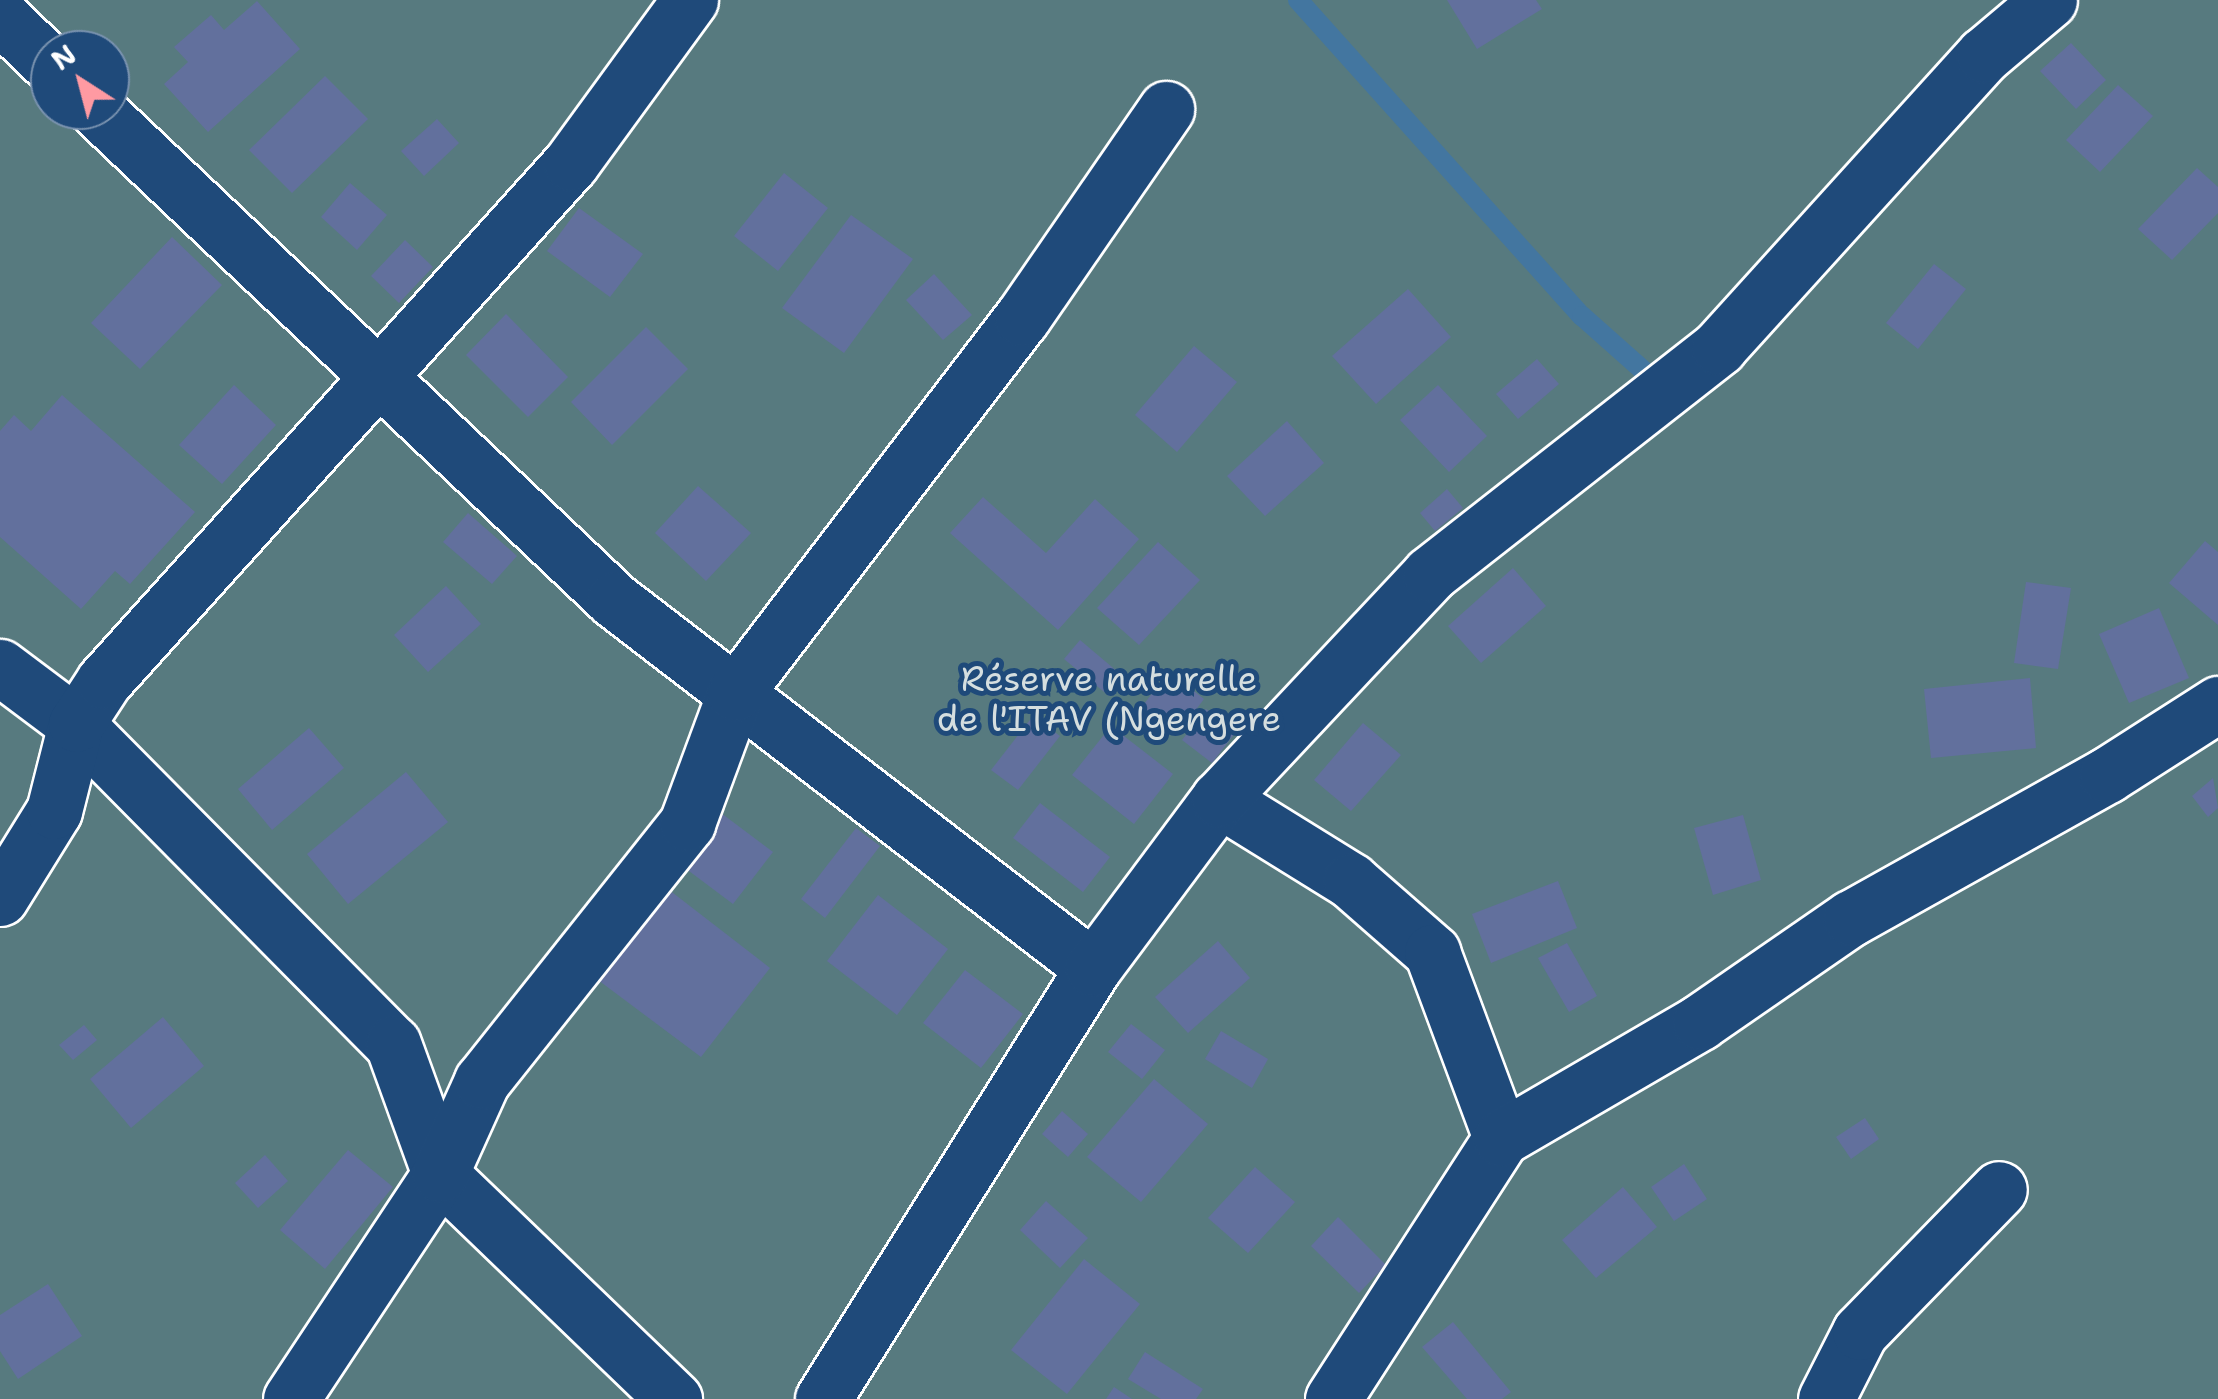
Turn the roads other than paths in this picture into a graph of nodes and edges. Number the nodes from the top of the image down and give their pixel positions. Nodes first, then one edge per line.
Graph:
1 (690, 0) edge
2 (2049, 0) edge
3 (0, 16) edge
4 (30, 45) edge
5 (1166, 110) dead end
6 (119, 130) edge
7 (380, 373) junction
8 (0, 667) edge
9 (736, 693) junction
10 (2218, 704) edge
11 (76, 724) junction
12 (1219, 799) junction
13 (0, 898) edge
14 (1093, 968) junction
15 (1501, 1138) junction
16 (440, 1174) junction
17 (1998, 1189) dead end
18 (291, 1399) edge
19 (674, 1399) edge
20 (822, 1399) edge
21 (1333, 1399) edge
22 (1826, 1399) edge

1 - 7 street
2 - 12 street
3 - 4 street
5 - 9 street
6 - 7 street
7 - 9 street
7 - 11 street
8 - 11 street
9 - 14 street
9 - 16 street
10 - 15 street
11 - 13 street
11 - 16 street
12 - 14 street
12 - 15 street
14 - 20 street
15 - 21 street
16 - 18 street
16 - 19 street
17 - 22 street

